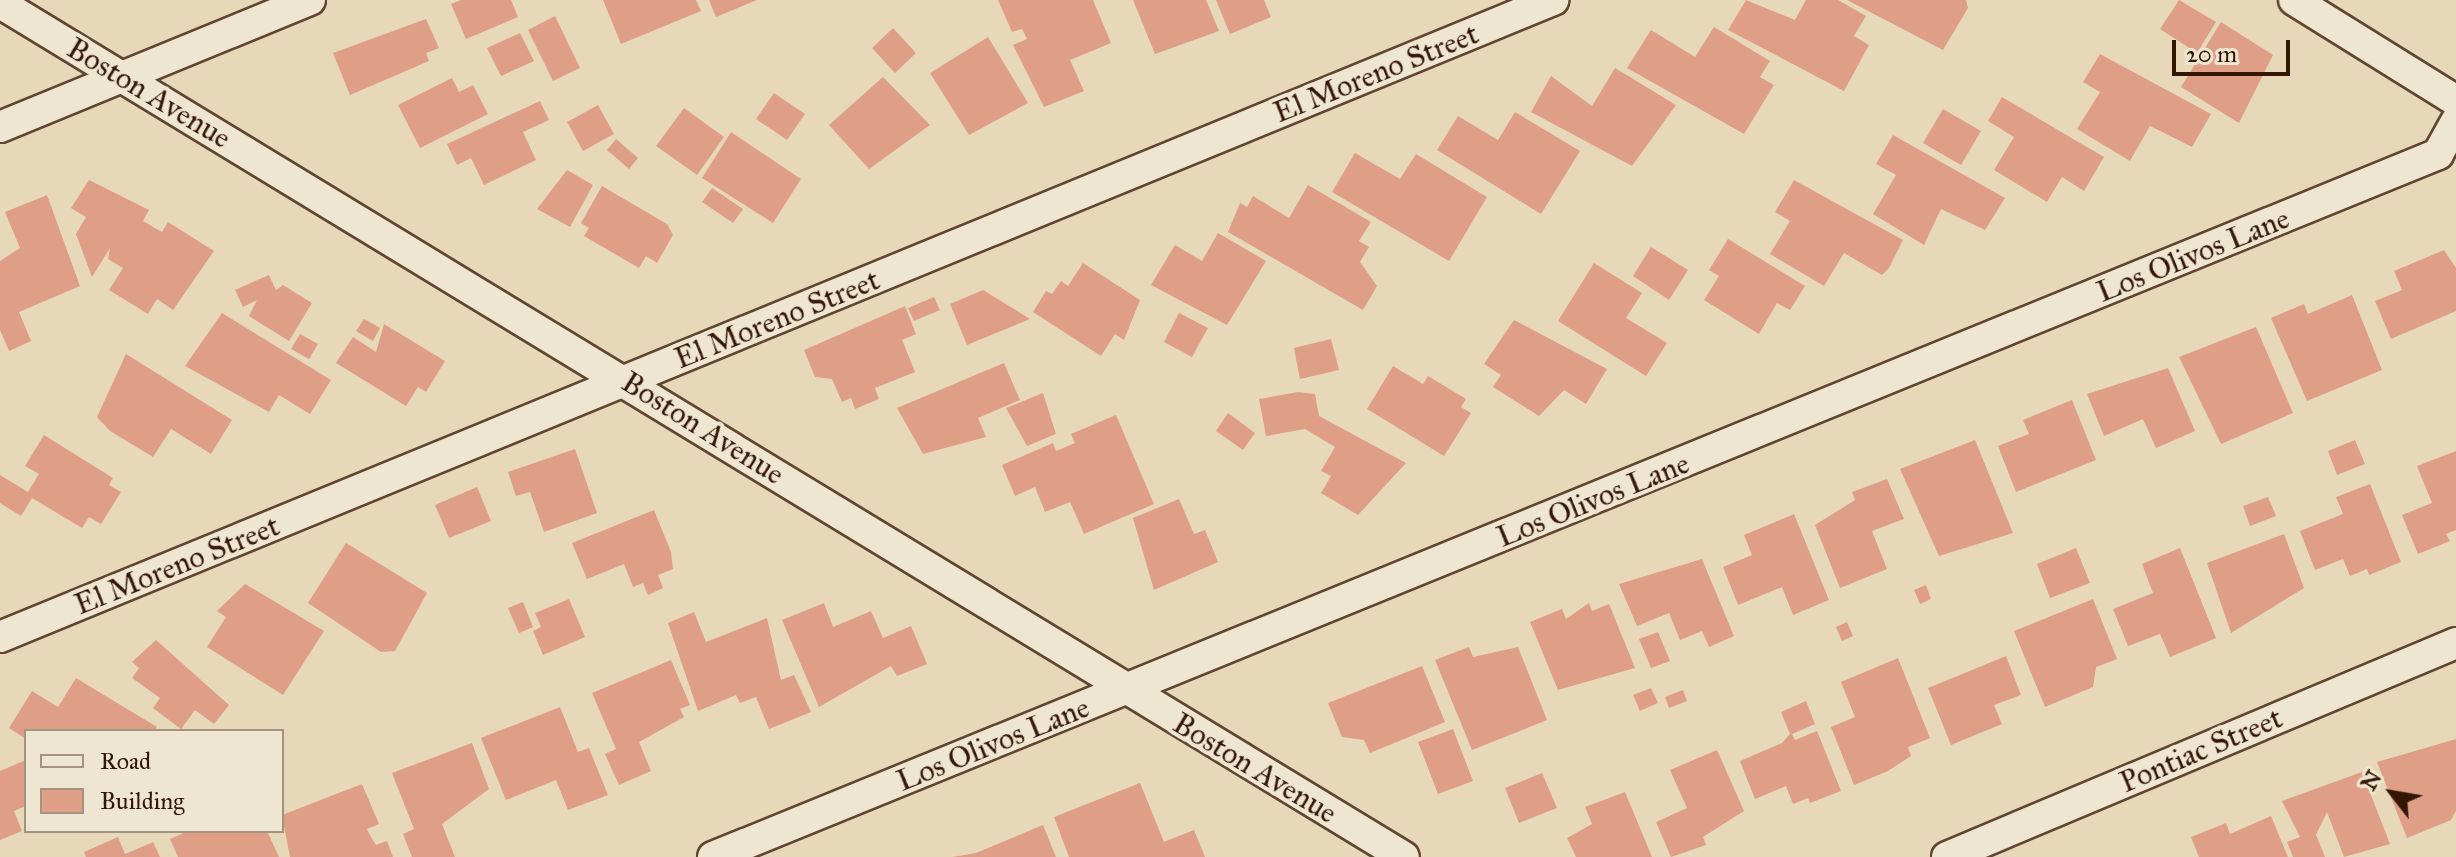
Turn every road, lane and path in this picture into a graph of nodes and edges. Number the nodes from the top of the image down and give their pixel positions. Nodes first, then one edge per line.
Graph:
1 (310, 0) edge
2 (1553, 0) edge
3 (2294, 0) edge
4 (0, 3) edge
5 (122, 76) junction
6 (2456, 101) edge
7 (2456, 122) edge
8 (0, 127) edge
9 (627, 381) junction
10 (0, 637) edge
11 (2456, 643) edge
12 (1127, 691) junction
13 (713, 857) edge
14 (1404, 857) edge
15 (1947, 857) edge

1 - 5 street
2 - 9 street, El Moreno Street
3 - 6 street
4 - 5 street, Boston Avenue
5 - 8 street
5 - 9 street, Boston Avenue
7 - 12 street, Los Olivos Lane
9 - 10 street, El Moreno Street
9 - 12 street, Boston Avenue
11 - 15 street, Pontiac Street
12 - 13 street, Los Olivos Lane
12 - 14 street, Boston Avenue

